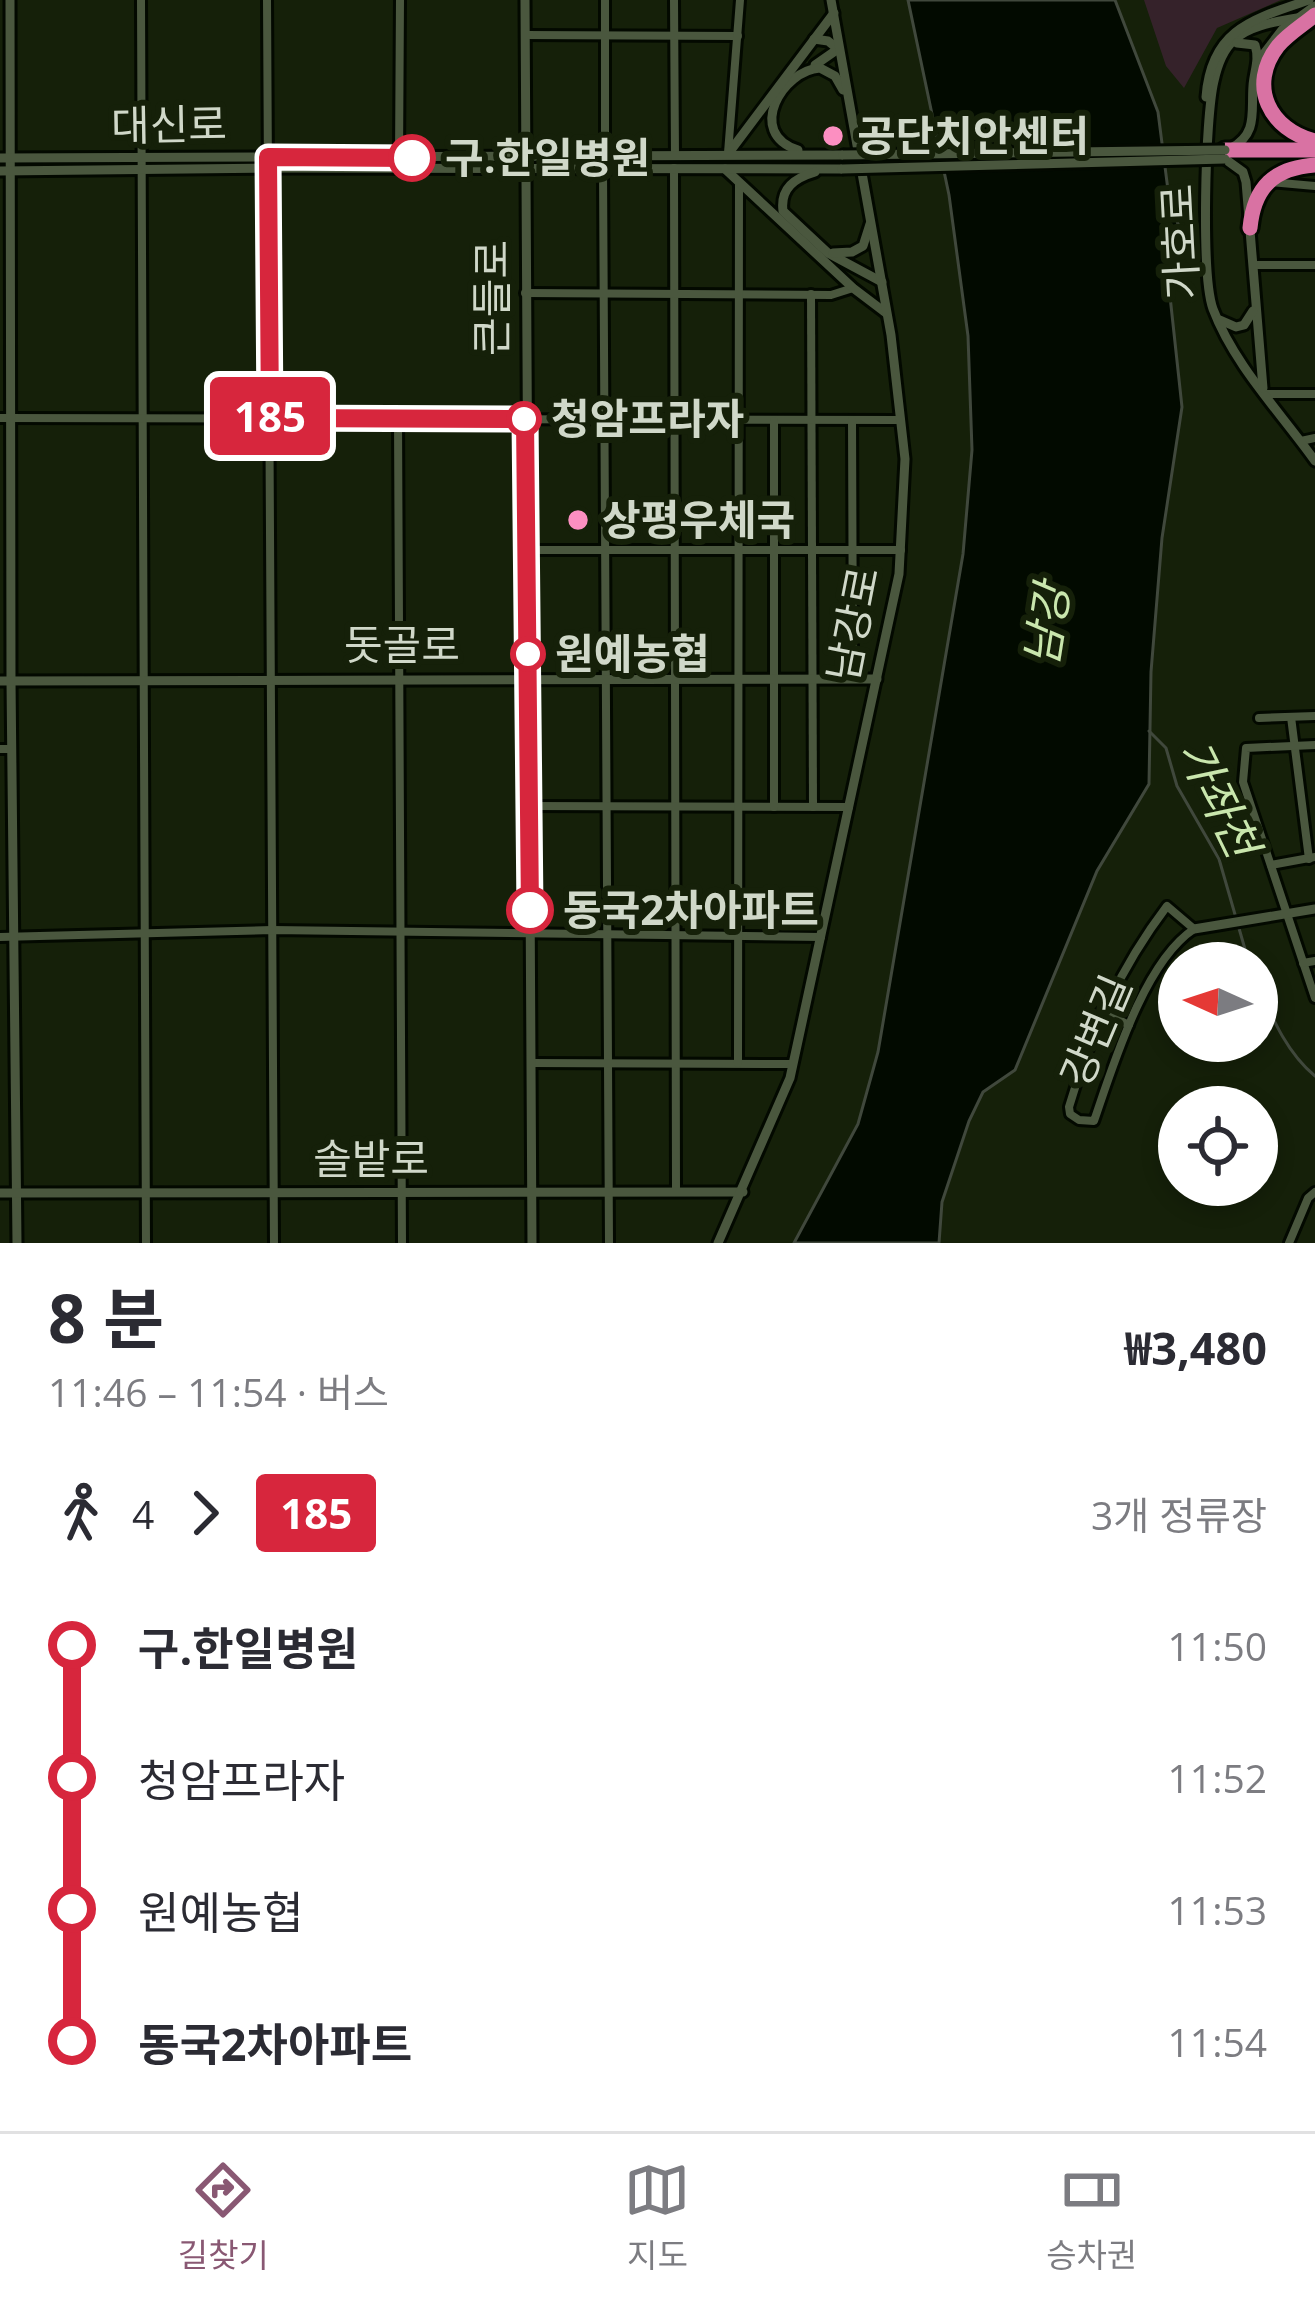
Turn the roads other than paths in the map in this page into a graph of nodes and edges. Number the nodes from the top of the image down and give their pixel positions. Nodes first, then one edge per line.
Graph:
1 (10, 0) edge
2 (141, 0) edge
3 (267, 0) edge
4 (400, 0) edge
5 (525, 0) edge
6 (605, 0) edge
7 (674, 0) edge
8 (740, 0) edge
9 (831, 0) edge
10 (1311, 11) edge
11 (834, 14) junction
12 (525, 35) junction
13 (605, 36) junction
14 (674, 36) junction
15 (737, 37) junction
16 (816, 39) junction
17 (838, 49) junction
18 (1221, 60) junction
19 (1258, 62) junction
20 (810, 68) junction
21 (847, 96) junction
22 (1208, 132) junction
23 (1315, 145) edge
24 (728, 154) junction
25 (821, 155) junction
26 (1225, 155) junction
27 (6, 158) edge
28 (399, 158) junction
29 (268, 162) junction
30 (525, 162) junction
31 (604, 162) junction
32 (674, 162) junction
33 (1315, 162) edge
34 (139, 164) junction
35 (725, 169) junction
36 (827, 169) junction
37 (6, 172) edge
38 (1268, 181) junction
39 (739, 183) junction
40 (1315, 186) edge
41 (871, 219) junction
42 (1250, 228) junction
43 (828, 253) junction
44 (1253, 265) junction
45 (1315, 265) edge
46 (882, 282) junction
47 (1254, 282) junction
48 (853, 288) junction
49 (739, 292) junction
50 (525, 293) junction
51 (676, 293) junction
52 (604, 294) junction
53 (811, 294) junction
54 (888, 315) junction
55 (1217, 318) junction
56 (1264, 394) junction
57 (1315, 394) edge
58 (5, 418) edge
59 (142, 418) junction
60 (270, 418) junction
61 (398, 418) junction
62 (525, 419) junction
63 (852, 420) junction
64 (901, 420) junction
65 (605, 421) junction
66 (738, 421) junction
67 (774, 421) junction
68 (812, 421) junction
69 (676, 422) junction
70 (1315, 439) edge
71 (1301, 441) junction
72 (1315, 461) edge
73 (528, 550) junction
74 (605, 550) junction
75 (676, 550) junction
76 (738, 550) junction
77 (774, 550) junction
78 (812, 550) junction
79 (853, 550) junction
80 (901, 550) junction
81 (528, 677) junction
82 (606, 677) junction
83 (675, 677) junction
84 (398, 678) junction
85 (738, 678) junction
86 (774, 678) junction
87 (269, 679) junction
88 (813, 679) junction
89 (853, 679) junction
90 (877, 679) junction
91 (142, 680) junction
92 (5, 681) edge
93 (1315, 716) edge
94 (1291, 717) junction
95 (1259, 718) dead end
96 (1315, 745) edge
97 (1293, 746) junction
98 (6, 749) edge
99 (6, 787) edge
100 (529, 806) junction
101 (607, 807) junction
102 (676, 807) junction
103 (739, 807) junction
104 (773, 807) junction
105 (813, 807) junction
106 (849, 807) junction
107 (1312, 858) edge
108 (1271, 865) junction
109 (1315, 909) edge
110 (1286, 913) junction
111 (1193, 929) junction
112 (272, 930) junction
113 (402, 931) junction
114 (530, 932) junction
115 (608, 933) junction
116 (677, 935) junction
117 (145, 936) junction
118 (739, 936) junction
119 (0, 937) edge
120 (14, 937) junction
121 (821, 937) junction
122 (1315, 961) edge
123 (1303, 963) junction
124 (1315, 998) edge
125 (1101, 1010) junction
126 (1129, 1025) junction
127 (531, 1063) junction
128 (608, 1063) junction
129 (677, 1063) junction
130 (738, 1063) junction
131 (793, 1064) junction
132 (676, 1190) junction
133 (714, 1190) junction
134 (401, 1191) junction
135 (609, 1191) junction
136 (531, 1192) junction
137 (742, 1192) junction
138 (0, 1193) edge
139 (16, 1193) junction
140 (146, 1193) junction
141 (274, 1193) junction
142 (1312, 1194) edge
143 (731, 1215) junction
144 (16, 1243) edge
145 (146, 1243) edge
146 (274, 1243) edge
147 (401, 1243) edge
148 (532, 1243) edge
149 (609, 1243) edge
150 (718, 1243) edge
151 (1289, 1243) edge

1 - 27 street
2 - 34 street
3 - 29 street
4 - 28 street
5 - 12 street, 큰들로
6 - 13 street
7 - 14 street
8 - 15 street
9 - 11 street, 남강로
10 - 18 street
10 - 19 street
10 - 22 street, 가호로
10 - 23 highway
11 - 16 street
11 - 17 street, 남강로
12 - 13 street
12 - 30 street, 큰들로
13 - 14 street
13 - 31 street
14 - 15 street
14 - 32 street
15 - 24 street
16 - 17 street
16 - 20 street
16 - 24 street
17 - 20 street
17 - 21 street, 남강로
18 - 19 street
18 - 22 street, 가호로
19 - 26 street
20 - 21 street
20 - 25 street
21 - 41 street, 남강로
22 - 55 street, 가호로
23 - 26 highway
24 - 25 street, 대신로
24 - 32 street, 대신로
25 - 26 street, 대신로, bridge
26 - 33 highway
26 - 36 street, 대신로, bridge
26 - 42 street
27 - 34 street, 대신로
27 - 37 street
28 - 29 street, 대신로
28 - 30 street, 대신로
29 - 30 street, 대신로
29 - 34 street, 대신로
29 - 60 street
30 - 31 street, 대신로
30 - 50 street, 큰들로
31 - 32 street, 대신로
31 - 52 street
32 - 35 street, 대신로
32 - 51 street
33 - 38 highway
34 - 37 street, 대신로
34 - 59 street
35 - 36 street, 대신로
35 - 39 street
36 - 43 street
37 - 58 street
38 - 40 street
38 - 42 highway
39 - 48 street
39 - 49 street
41 - 43 street
41 - 46 street, 남강로
42 - 44 street
43 - 46 street
44 - 45 street
44 - 47 street
46 - 48 street
46 - 54 street, 남강로
47 - 55 street
47 - 56 street
48 - 53 street
48 - 54 street
49 - 51 street
49 - 53 street
49 - 66 street
50 - 52 street
50 - 62 street, 큰들로
51 - 52 street
51 - 69 street
52 - 65 street
53 - 68 street
54 - 64 street, 남강로
55 - 56 street, 가호로
56 - 57 street
56 - 71 street, 가호로
58 - 59 street
58 - 92 street
59 - 60 street
59 - 91 street
60 - 61 street
60 - 87 street
61 - 62 street
61 - 84 street
62 - 65 street
62 - 73 street, 큰들로
63 - 64 street
63 - 68 street
63 - 79 street
64 - 80 street, 남강로
65 - 69 street
65 - 74 street
66 - 67 street
66 - 69 street
66 - 76 street
67 - 68 street
67 - 77 street
68 - 78 street
69 - 75 street
70 - 71 street
71 - 72 street, 가호로
73 - 74 street
73 - 81 street, 큰들로
74 - 75 street
74 - 82 street
75 - 76 street
75 - 83 street
76 - 77 street
76 - 85 street
77 - 78 street
77 - 86 street
78 - 79 street
78 - 88 street
79 - 80 street
79 - 89 street
80 - 90 street, 남강로
81 - 82 street, 돗골로
81 - 84 street, 돗골로
81 - 100 street, 큰들로
82 - 83 street, 돗골로
82 - 101 street
83 - 85 street, 돗골로
83 - 102 street
84 - 87 street, 돗골로
84 - 113 street
85 - 86 street, 돗골로
85 - 103 street
86 - 88 street, 돗골로
86 - 104 street
87 - 91 street, 돗골로
87 - 112 street
88 - 89 street, 돗골로
88 - 105 street
89 - 90 street, 돗골로
90 - 106 street, 남강로
91 - 92 street, 돗골로
91 - 117 street
92 - 98 street
93 - 94 street
94 - 95 street
94 - 97 street
96 - 97 street
97 - 107 street
97 - 108 street
98 - 99 street
99 - 120 street
100 - 101 street
100 - 114 street, 큰들로
101 - 102 street
101 - 115 street
102 - 103 street
102 - 116 street
103 - 104 street
103 - 118 street
104 - 105 street
105 - 106 street
106 - 121 street, 남강로
107 - 108 street
108 - 110 street
109 - 110 street
110 - 111 street
110 - 123 street
111 - 125 street
111 - 126 street, 강변길
112 - 113 street
112 - 117 street
112 - 141 street
113 - 114 street
113 - 134 street
114 - 115 street
114 - 127 street, 큰들로
115 - 116 street
115 - 128 street
116 - 118 street
116 - 129 street
117 - 120 street
117 - 140 street
118 - 121 street
118 - 130 street
119 - 120 street
120 - 139 street
121 - 131 street, 남강로
122 - 123 street
123 - 124 street
125 - 126 street
125 - 126 street, 강변길
127 - 128 street
127 - 136 street, 큰들로
128 - 129 street
128 - 135 street
129 - 130 street
129 - 132 street
130 - 131 street
131 - 137 street, 남강로
132 - 133 street, 솔밭로
132 - 135 street, 솔밭로
133 - 137 street, 솔밭로
133 - 143 street
134 - 136 street, 솔밭로
134 - 141 street, 솔밭로
134 - 147 street
135 - 136 street, 솔밭로
135 - 149 street
136 - 148 street, 큰들로
137 - 143 street, 남강로
138 - 139 street, 솔밭로
139 - 140 street, 솔밭로
139 - 144 street
140 - 141 street, 솔밭로
140 - 145 street
141 - 146 street
142 - 151 street
143 - 150 street, 남강로

